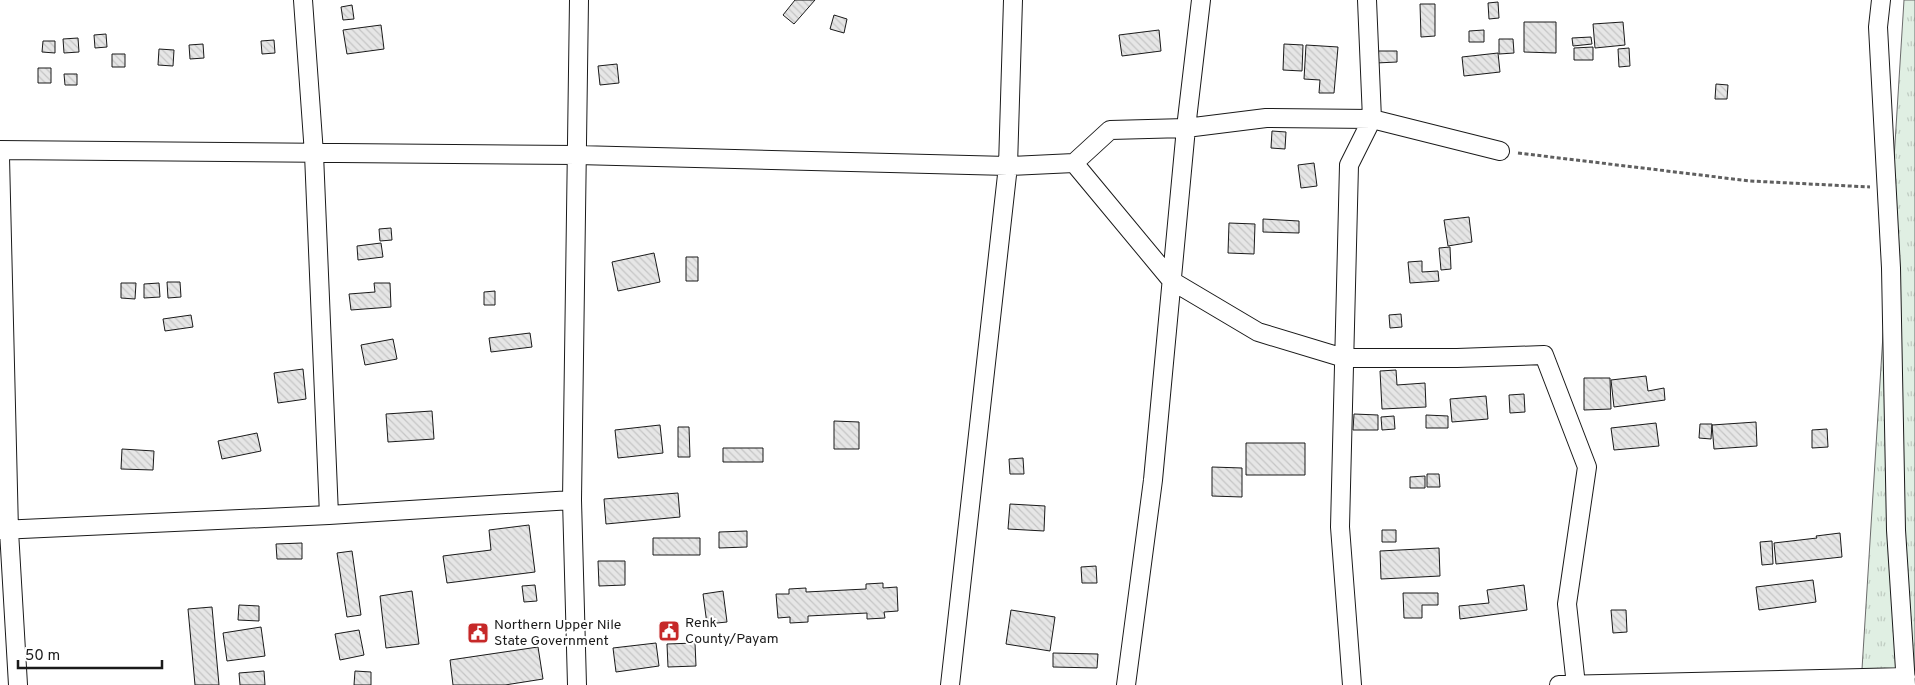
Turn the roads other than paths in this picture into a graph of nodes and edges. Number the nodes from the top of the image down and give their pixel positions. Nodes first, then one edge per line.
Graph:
1 (303, 0) edge
2 (579, 0) edge
3 (1013, 0) edge
4 (1201, 0) edge
5 (1367, 0) edge
6 (1881, 0) edge
7 (1372, 120) junction
8 (1186, 128) junction
9 (0, 150) edge
10 (1500, 151) road end
11 (314, 154) junction
12 (577, 155) junction
13 (0, 157) edge
14 (1074, 163) junction
15 (1008, 166) junction
16 (1172, 281) junction
17 (1344, 358) junction
18 (572, 500) junction
19 (329, 515) junction
20 (4, 530) edge
21 (1906, 681) edge
22 (18, 685) edge
23 (577, 685) edge
24 (950, 685) edge
25 (1126, 685) edge
26 (1352, 685) edge
27 (1559, 685) edge
28 (1576, 685) edge

1 - 11 street
2 - 12 street
3 - 15 street
4 - 8 street
5 - 7 street
6 - 21 street
7 - 8 street
7 - 10 street
7 - 17 street
8 - 14 street
8 - 16 street
9 - 11 street
11 - 12 street
11 - 19 street
12 - 15 street
12 - 18 street
13 - 20 street
14 - 15 street
14 - 16 street
15 - 24 street
16 - 17 street
16 - 25 street
17 - 26 street
17 - 28 street
18 - 19 street
18 - 23 street
19 - 20 street
20 - 22 street
21 - 28 street
27 - 28 street

